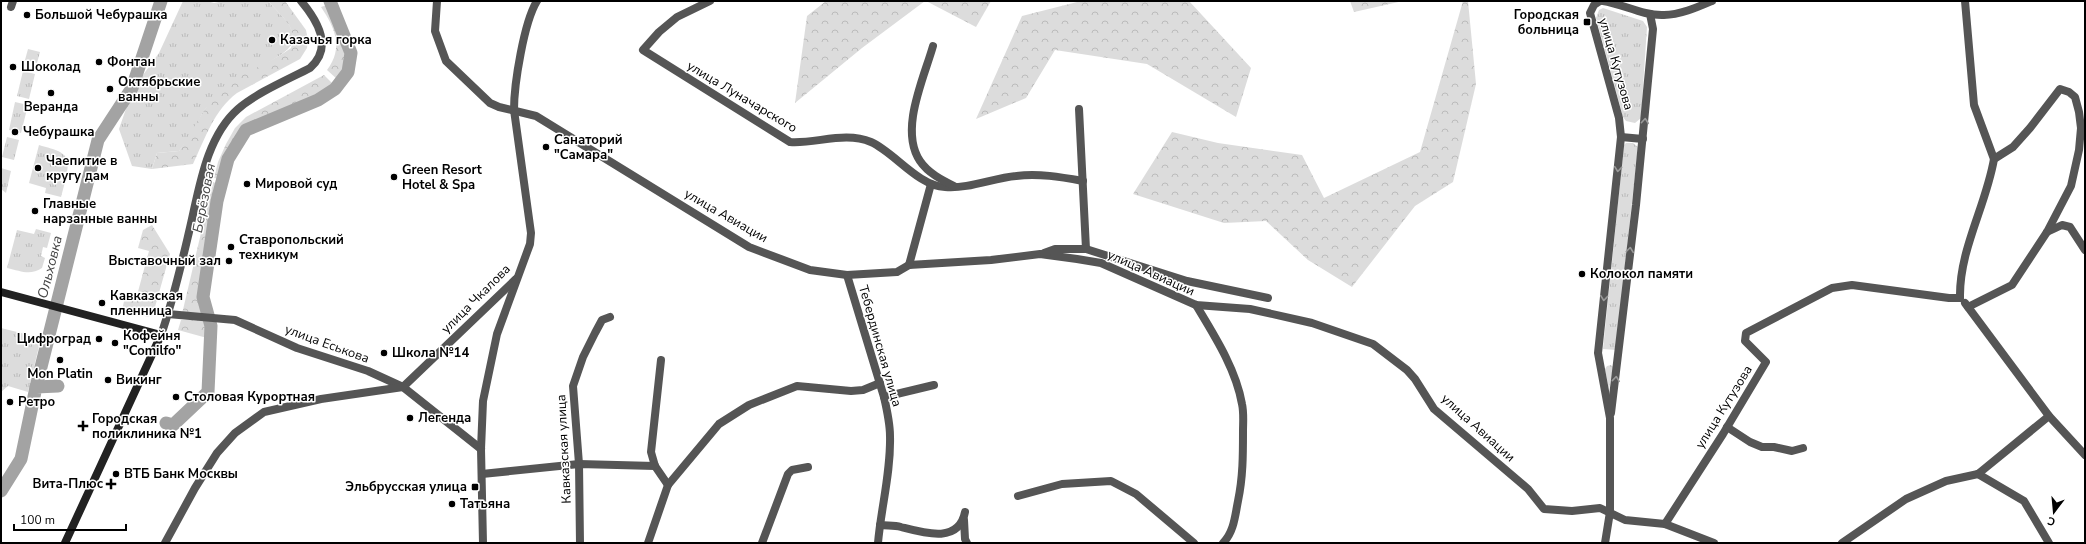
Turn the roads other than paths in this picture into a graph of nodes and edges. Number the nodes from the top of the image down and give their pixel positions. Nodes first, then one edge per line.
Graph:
1 (301, 1) edge
2 (437, 1) edge
3 (537, 1) edge
4 (710, 1) edge
5 (1602, 1) edge
6 (1712, 1) edge
7 (1965, 1) edge
8 (1650, 14) junction
9 (933, 46) dead end
10 (1079, 109) dead end
11 (514, 110) junction
12 (1622, 137) junction
13 (1643, 139) junction
14 (1994, 159) junction
15 (1082, 181) junction
16 (931, 184) junction
17 (957, 187) junction
18 (2047, 232) junction
19 (1086, 249) junction
20 (2085, 250) edge
21 (1040, 254) junction
22 (909, 265) junction
23 (847, 275) junction
24 (518, 277) junction
25 (1, 292) edge
26 (1268, 298) dead end
27 (1960, 298) junction
28 (1196, 305) junction
29 (1968, 307) junction
30 (168, 314) junction
31 (610, 316) dead end
32 (160, 334) junction
33 (661, 360) dead end
34 (880, 383) junction
35 (934, 385) dead end
36 (403, 387) junction
37 (884, 397) junction
38 (2048, 416) junction
39 (1610, 418) junction
40 (1727, 428) junction
41 (481, 448) junction
42 (1803, 448) dead end
43 (2085, 455) edge
44 (579, 464) junction
45 (655, 466) junction
46 (808, 467) dead end
47 (482, 474) junction
48 (1978, 474) junction
49 (668, 485) junction
50 (1018, 496) dead end
51 (1610, 512) junction
52 (1665, 524) junction
53 (880, 525) junction
54 (65, 543) edge
55 (164, 543) edge
56 (483, 543) edge
57 (580, 543) edge
58 (648, 543) edge
59 (762, 543) edge
60 (878, 543) edge
61 (967, 543) edge
62 (1194, 543) edge
63 (1223, 543) edge
64 (1604, 543) edge
65 (1714, 543) edge
66 (1842, 543) edge
67 (2049, 543) edge

1 - 30 street
2 - 11 street, улица Авиации
3 - 11 street, улица Чкалова
4 - 16 street, улица Луначарского
5 - 8 street, улица Кутузова
5 - 12 street, улица Кутузова
6 - 8 street, улица Кутузова
7 - 14 street
13 -> 8 street, улица Кутузова
9 - 17 street
10 - 15 street
11 - 23 street, улица Авиации
11 - 24 street, улица Чкалова
12 - 13 street
12 -> 39 street, улица Кутузова
39 -> 13 street, улица Кутузова
14 - 18 street
14 - 27 street
15 - 17 street, улица Луначарского
15 - 19 street
16 - 17 street, улица Луначарского
16 - 22 street
18 - 20 street
18 - 29 street
19 - 21 street, улица Авиации
19 - 26 street, улица Авиации
21 - 22 street, улица Авиации
21 - 28 street, улица Авиации
22 - 23 street, улица Авиации
23 - 34 street, Тебердинская улица
24 - 36 street, улица Чкалова
24 - 41 street
25 - 32 main road
27 - 29 street
27 - 40 street, улица Кутузова
28 - 51 street, улица Авиации
28 - 63 street
29 - 38 street
30 - 32 street
30 - 36 street, улица Еськова
31 - 44 street, Кавказская улица
32 - 54 main road
33 - 45 street
34 - 37 street, Тебердинская улица
34 - 49 street
35 - 37 street
36 - 41 street, улица Еськова
36 - 55 street
37 - 53 street, Тебердинская улица
38 - 43 street
38 - 48 street
39 - 51 street, улица Кутузова
40 - 42 street
40 - 52 street, улица Кутузова
41 - 47 street
44 - 45 street
44 - 47 street
44 - 57 street, Кавказская улица
45 - 49 street
46 - 59 street
47 - 56 street
48 - 66 street
48 - 67 street
49 - 58 street
50 - 62 street
51 - 52 street
51 - 64 street, улица Кутузова
52 - 65 street
53 - 60 street, Тебердинская улица
53 - 61 street

